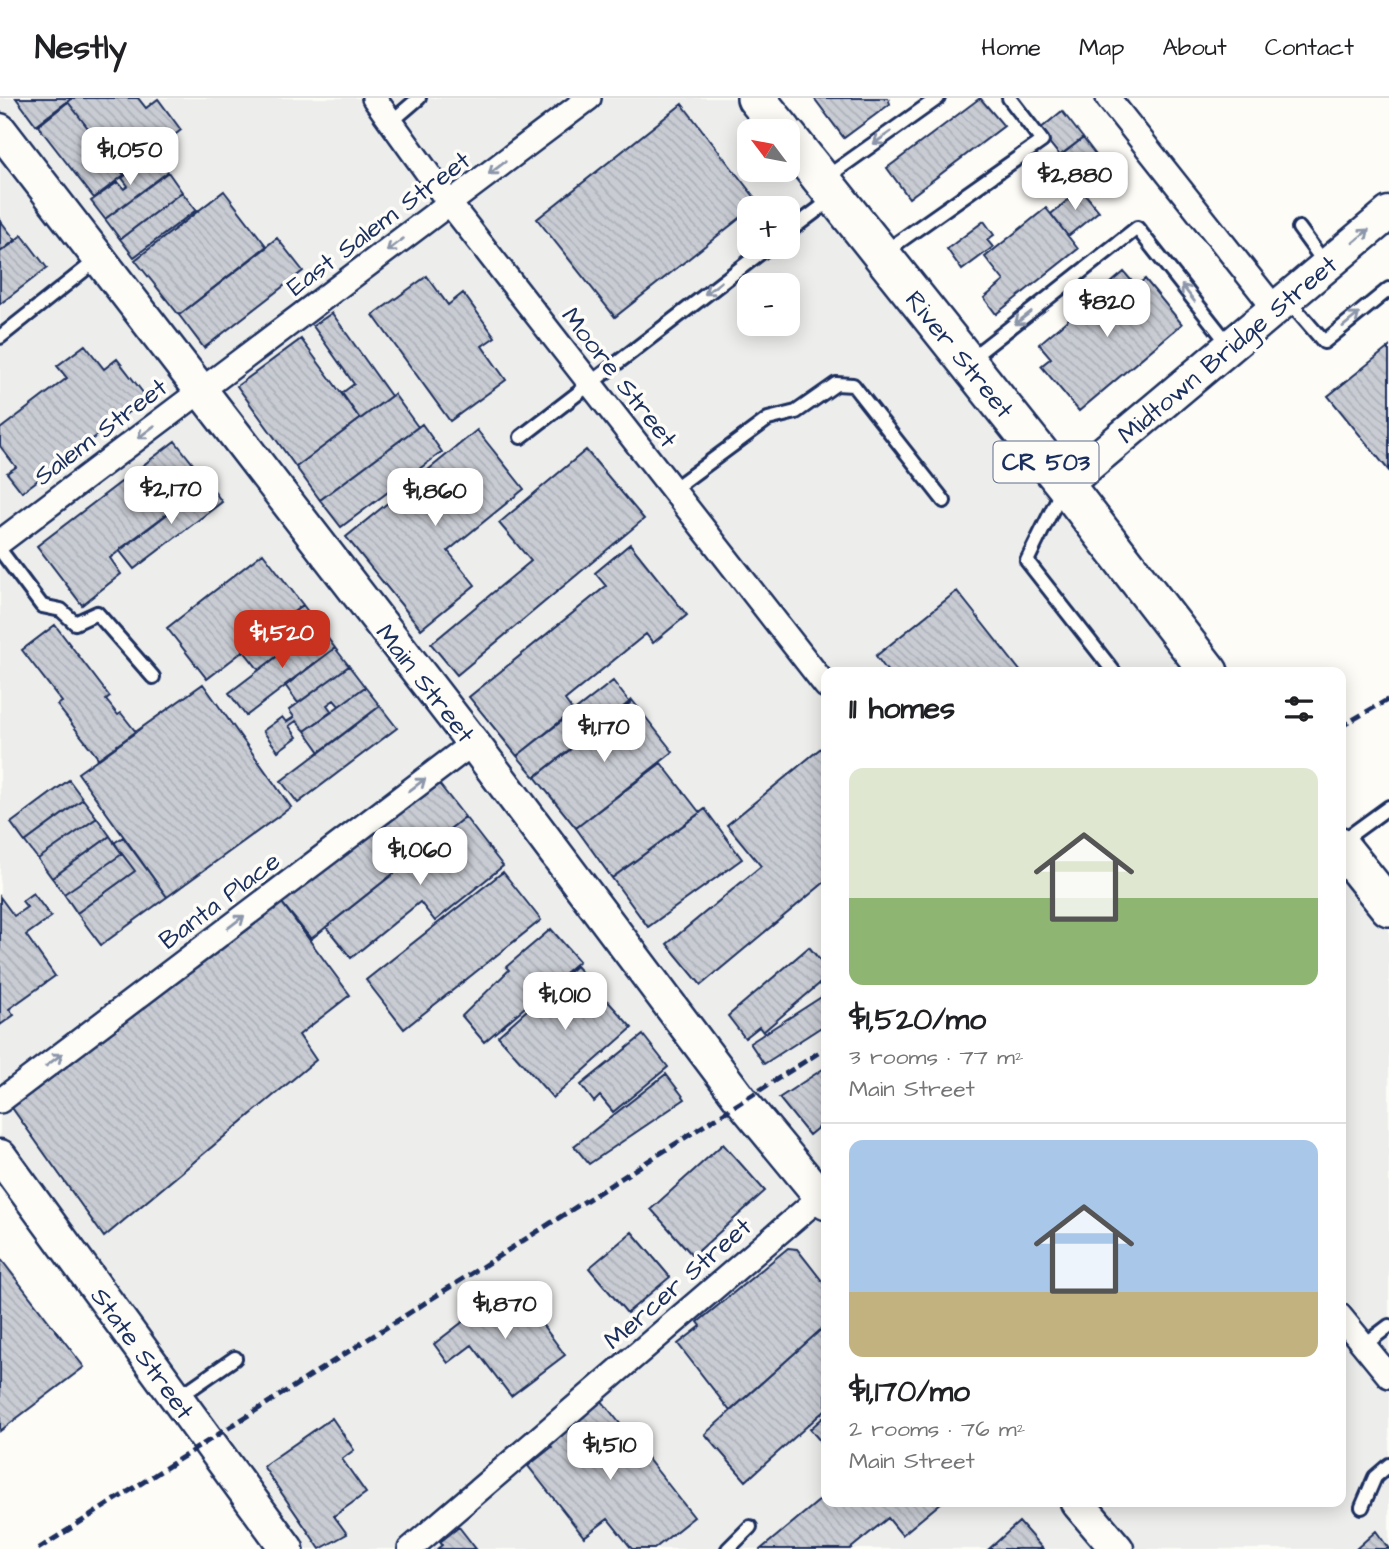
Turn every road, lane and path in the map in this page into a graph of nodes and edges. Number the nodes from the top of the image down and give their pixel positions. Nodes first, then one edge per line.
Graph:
1 (374, 98) edge
2 (419, 98) edge
3 (589, 98) edge
4 (756, 98) edge
5 (937, 98) edge
6 (1009, 98) edge
7 (1108, 98) edge
8 (773, 119) edge
9 (391, 122) junction
10 (0, 130) edge
11 (800, 152) edge
12 (829, 188) junction
13 (450, 204) junction
14 (1389, 213) edge
15 (800, 219) edge
16 (1299, 228) dead end
17 (880, 255) junction
18 (99, 259) junction
19 (752, 259) edge
20 (1327, 265) junction
21 (1389, 289) edge
22 (1281, 303) junction
23 (0, 337) edge
24 (1230, 346) junction
25 (966, 362) junction
26 (589, 383) junction
27 (200, 391) junction
28 (521, 437) dead end
29 (1065, 485) junction
30 (672, 490) junction
31 (944, 501) dead end
32 (0, 542) edge
33 (0, 550) edge
34 (1110, 667) edge
35 (1202, 667) edge
36 (153, 677) dead end
37 (821, 680) edge
38 (473, 743) junction
39 (1389, 807) edge
40 (1346, 839) edge
41 (1346, 852) edge
42 (1389, 907) edge
43 (0, 1101) edge
44 (0, 1156) edge
45 (821, 1193) edge
46 (821, 1200) edge
47 (1346, 1322) edge
48 (1389, 1326) edge
49 (1364, 1345) junction
50 (235, 1358) dead end
51 (1389, 1376) edge
52 (176, 1400) junction
53 (1389, 1465) edge
54 (1081, 1507) edge
55 (1362, 1507) dead end
56 (750, 1527) dead end
57 (287, 1549) edge
58 (410, 1549) edge
59 (728, 1549) edge
60 (1117, 1549) edge

1 - 9 street, Moore Street
2 - 9 lane
3 -> 13 street, East Salem Street
4 - 8 main road
5 -> 12 lane
6 - 17 lane
7 - 22 street
9 - 13 street, Moore Street
10 - 18 street, Main Street
11 - 12 main road, River Street / CR 503
12 - 15 lane
12 - 17 main road, River Street / CR 503
13 - 26 street, Moore Street
13 -> 27 street, East Salem Street
20 -> 14 street, Midtown Bridge Street
16 - 20 lane
17 - 25 main road, River Street / CR 503
18 - 23 lane
18 - 27 street, Main Street
19 -> 26 lane
20 - 22 street, Midtown Bridge Street
22 -> 21 lane
22 - 24 street, Midtown Bridge Street
24 -> 25 lane
24 - 29 street, Midtown Bridge Street
25 - 29 main road, River Street / CR 503
26 - 28 lane
26 - 30 street, Moore Street
27 -> 32 street, Salem Street
27 - 38 street, Main Street
29 - 34 lane
29 - 35 main road, River Street / CR 503
30 - 31 lane
30 - 37 street, Moore Street
33 - 36 lane
43 -> 38 street, Banta Place
38 - 45 street, Main Street
39 - 40 lane
41 - 42 main road
44 - 52 street, State Street
46 - 58 street, Mercer Street
47 - 49 street
48 - 49 lane
49 - 51 street
50 - 52 lane
52 - 57 street, State Street
53 - 55 lane
54 - 60 street
56 - 59 lane

